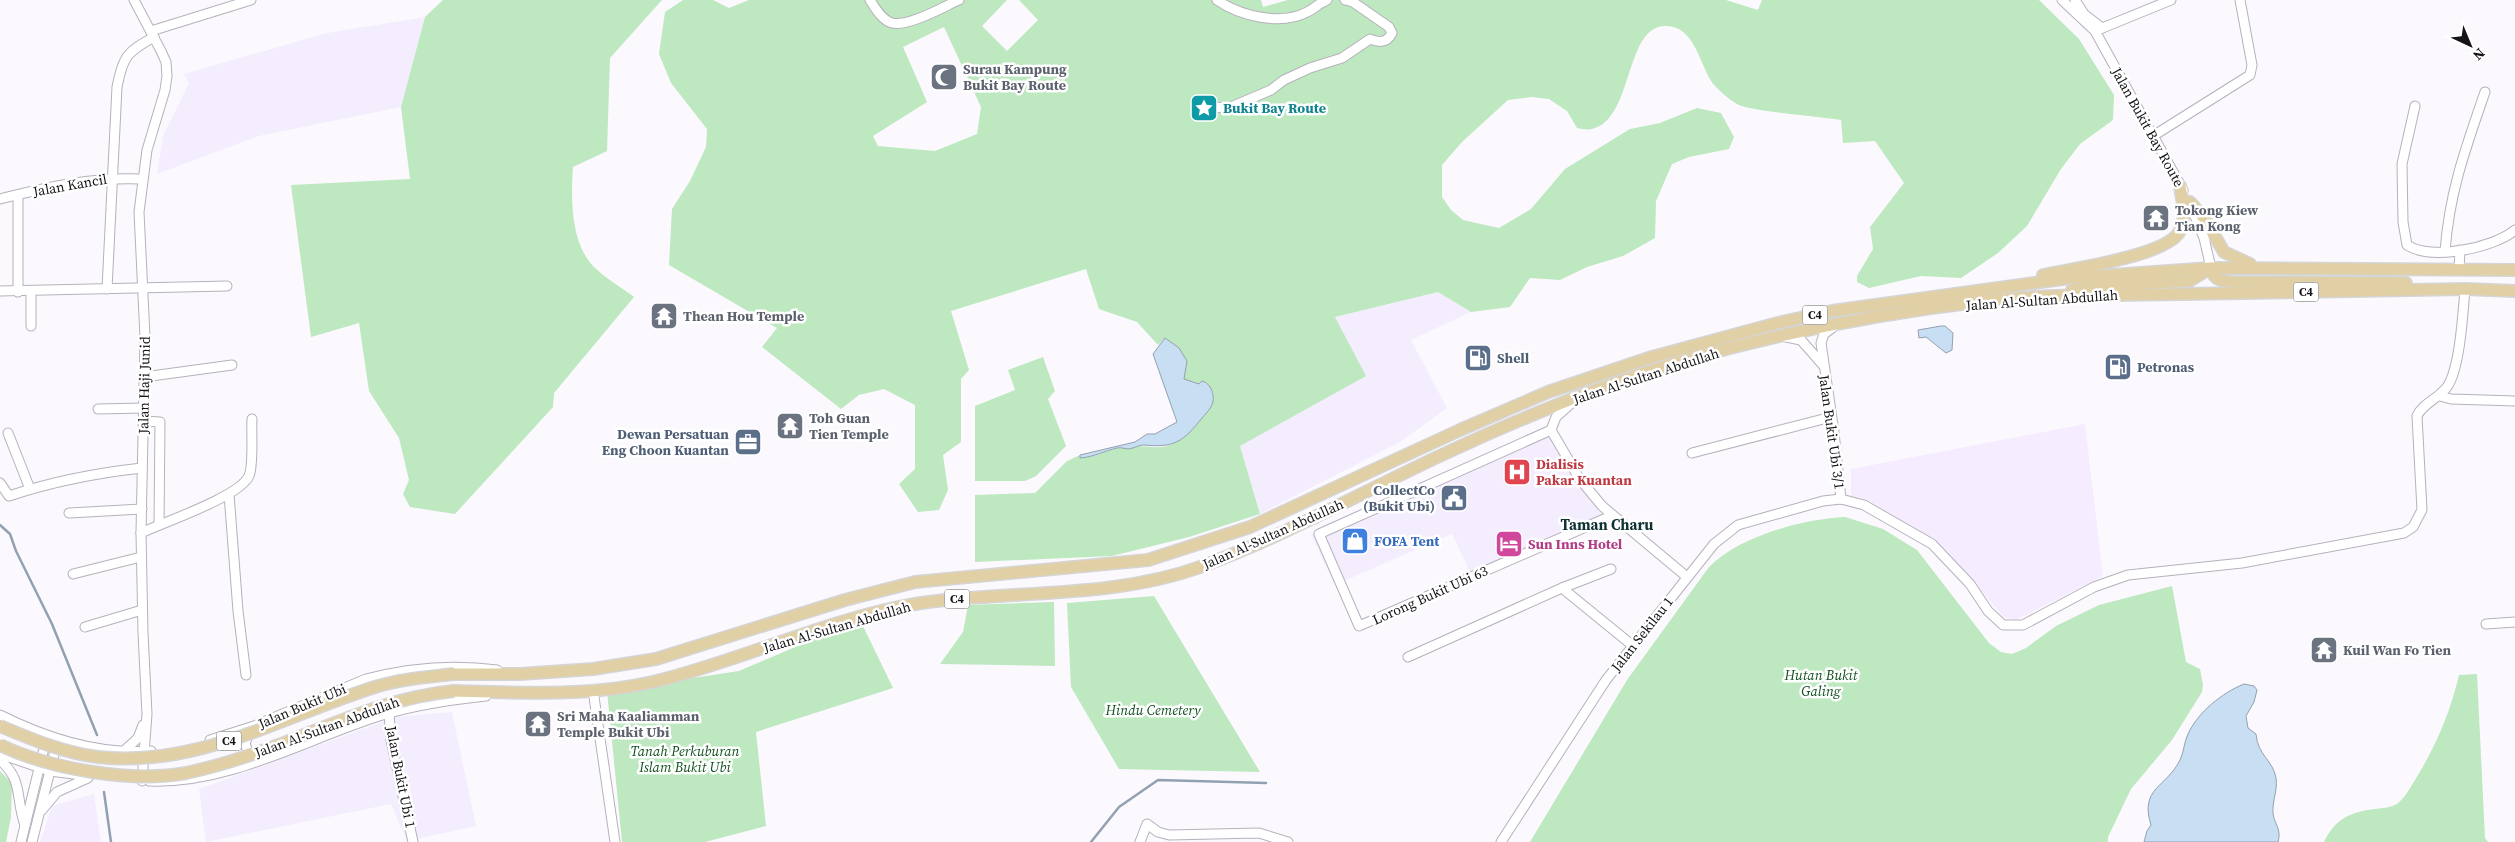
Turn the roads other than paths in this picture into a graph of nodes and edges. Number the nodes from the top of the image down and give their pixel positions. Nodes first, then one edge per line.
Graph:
1 (134, 0) edge
2 (251, 0) edge
3 (870, 0) edge
4 (959, 0) edge
5 (1217, 0) edge
6 (1327, 0) edge
7 (1345, 0) edge
8 (2062, 0) edge
9 (2075, 0) edge
10 (2171, 0) edge
11 (2240, 0) edge
12 (240, 2) edge
13 (2098, 29) junction
14 (152, 34) junction
15 (2485, 92) dead end
16 (2415, 106) dead end
17 (1204, 108) dead end
18 (2153, 136) junction
19 (111, 178) junction
20 (141, 179) junction
21 (2180, 186) junction
22 (18, 195) junction
23 (0, 200) edge
24 (2190, 202) junction
25 (2515, 230) edge
26 (2460, 250) junction
27 (2445, 252) junction
28 (2258, 267) junction
29 (2211, 268) junction
30 (2459, 270) junction
31 (2515, 270) edge
32 (227, 286) dead end
33 (142, 288) junction
34 (106, 289) junction
35 (1983, 289) junction
36 (2465, 289) junction
37 (2515, 291) edge
38 (0, 292) edge
39 (18, 292) junction
40 (32, 292) junction
41 (1988, 301) junction
42 (1838, 323) junction
43 (31, 326) dead end
44 (1778, 336) junction
45 (232, 365) dead end
46 (1823, 366) junction
47 (144, 377) junction
48 (1584, 395) junction
49 (2440, 396) junction
50 (2515, 401) edge
51 (144, 408) junction
52 (98, 409) dead end
53 (1831, 417) junction
54 (252, 418) dead end
55 (144, 421) junction
56 (1551, 430) junction
57 (8, 433) dead end
58 (1692, 453) dead end
59 (142, 468) junction
60 (0, 483) edge
61 (30, 489) junction
62 (230, 494) junction
63 (1841, 500) junction
64 (142, 509) junction
65 (69, 513) dead end
66 (1611, 516) junction
67 (158, 525) junction
68 (141, 533) junction
69 (142, 557) junction
70 (1611, 569) dead end
71 (72, 574) dead end
72 (1687, 577) junction
73 (1562, 588) junction
74 (142, 610) junction
75 (2515, 622) edge
76 (2486, 624) dead end
77 (85, 626) dead end
78 (1632, 645) junction
79 (1408, 656) dead end
80 (520, 674) junction
81 (246, 675) dead end
82 (593, 690) junction
83 (521, 693) junction
84 (389, 712) junction
85 (147, 714) junction
86 (0, 715) edge
87 (0, 726) edge
88 (254, 726) junction
89 (47, 737) junction
90 (57, 740) junction
91 (0, 745) edge
92 (125, 750) junction
93 (145, 752) junction
94 (0, 754) edge
95 (264, 758) junction
96 (0, 760) edge
97 (39, 769) junction
98 (50, 771) junction
99 (91, 777) junction
100 (142, 781) junction
101 (37, 820) junction
102 (25, 826) junction
103 (1187, 834) junction
104 (21, 842) edge
105 (32, 842) edge
106 (413, 842) edge
107 (615, 842) edge
108 (1140, 842) edge
109 (1192, 842) edge
110 (1288, 842) edge
111 (1501, 842) edge

1 - 14 street, Jalan Haji Junid
2 - 12 street
3 - 4 street
5 - 6 street
7 - 17 street
8 - 13 street, Jalan Bukit Bay Route
9 - 13 street
10 - 13 street
11 - 18 street
12 - 14 street
13 - 18 street, Jalan Bukit Bay Route
14 - 19 street
14 - 20 street, Jalan Haji Junid
15 - 27 street
16 - 27 street
18 - 21 street, Jalan Bukit Bay Route
19 - 20 street, Jalan Kancil
19 - 22 street, Jalan Kancil
19 - 34 street
20 - 33 street, Jalan Haji Junid
21 - 24 street, Jalan Bukit Bay Route
21 - 35 main road
22 - 23 street, Jalan Kancil
22 - 39 street
24 - 28 main road
24 - 29 street, Jalan Bukit Bay Route
25 - 26 street
26 - 27 street
26 - 30 street
28 - 29 main road, Jalan Al-Sultan Abdullah / C4
28 - 30 main road, Jalan Al-Sultan Abdullah / C4
29 - 35 main road, Jalan Al-Sultan Abdullah / C4
29 - 36 main road
29 - 41 main road
30 - 31 main road, Jalan Al-Sultan Abdullah / C4
32 - 33 street
33 - 34 street
33 - 47 street, Jalan Haji Junid
34 - 40 street
35 - 80 main road, Jalan Al-Sultan Abdullah / C4
36 - 37 main road, Jalan Al-Sultan Abdullah / C4
36 - 41 main road, Jalan Al-Sultan Abdullah / C4
36 - 49 street
38 - 39 street
39 - 40 street
40 - 43 street
41 - 42 main road, Jalan Al-Sultan Abdullah / C4
42 - 44 main road, Jalan Al-Sultan Abdullah / C4
42 - 46 street, Jalan Bukit Ubi 3/1
44 - 46 street
44 - 48 main road, Jalan Al-Sultan Abdullah / C4
45 - 47 street
46 - 53 street, Jalan Bukit Ubi 3/1
47 - 51 street, Jalan Haji Junid
48 - 56 street
48 - 82 main road, Jalan Al-Sultan Abdullah / C4
49 - 50 street
49 - 63 street, Jalan Sekilau 1
51 - 52 street
51 - 55 street, Jalan Haji Junid
53 - 58 street
53 - 63 street, Jalan Bukit Ubi 3/1
54 - 62 street
55 - 59 street, Jalan Haji Junid
55 - 67 street
56 - 66 street
56 - 66 street, Lorong Bukit Ubi 63
57 - 61 street
59 - 61 street
59 - 64 street, Jalan Haji Junid
60 - 61 street
62 - 67 street
62 - 81 street
63 - 72 street, Jalan Sekilau 1
64 - 65 street
64 - 68 street, Jalan Haji Junid
66 - 72 street
67 - 68 street
68 - 69 street, Jalan Haji Junid
69 - 71 street
69 - 74 street, Jalan Haji Junid
70 - 73 street
72 - 78 street, Jalan Sekilau 1
73 - 78 street
73 - 79 street
74 - 77 street
74 - 85 street, Jalan Haji Junid
75 - 76 street
78 - 111 street, Jalan Sekilau 1
80 - 87 main road, Jalan Al-Sultan Abdullah / C4, bridge
80 - 88 street, Jalan Bukit Ubi / C4
82 - 83 main road, Jalan Al-Sultan Abdullah / C4
82 - 107 street
83 - 84 street, C4
83 - 91 main road, Jalan Al-Sultan Abdullah / C4, bridge
84 - 95 street, C4
84 - 106 street, Jalan Bukit Ubi 1
85 - 92 street
85 - 93 street, Jalan Haji Junid
86 - 89 street, Jalan Bukit Ubi
88 - 93 street, Jalan Bukit Ubi / C4
88 - 95 street
89 - 90 street, Jalan Bukit Ubi
89 - 97 street
90 - 92 street, Jalan Bukit Ubi
90 - 98 street
92 - 93 street, Jalan Bukit Ubi
93 - 100 street, Jalan Haji Junid
94 - 97 street
95 - 100 street, C4
96 - 102 street
97 - 98 street
97 - 102 street
98 - 99 street
98 - 101 street
99 - 100 street
99 - 101 street
101 - 105 street
102 - 104 street
103 - 108 street
103 - 109 street
103 - 110 street

